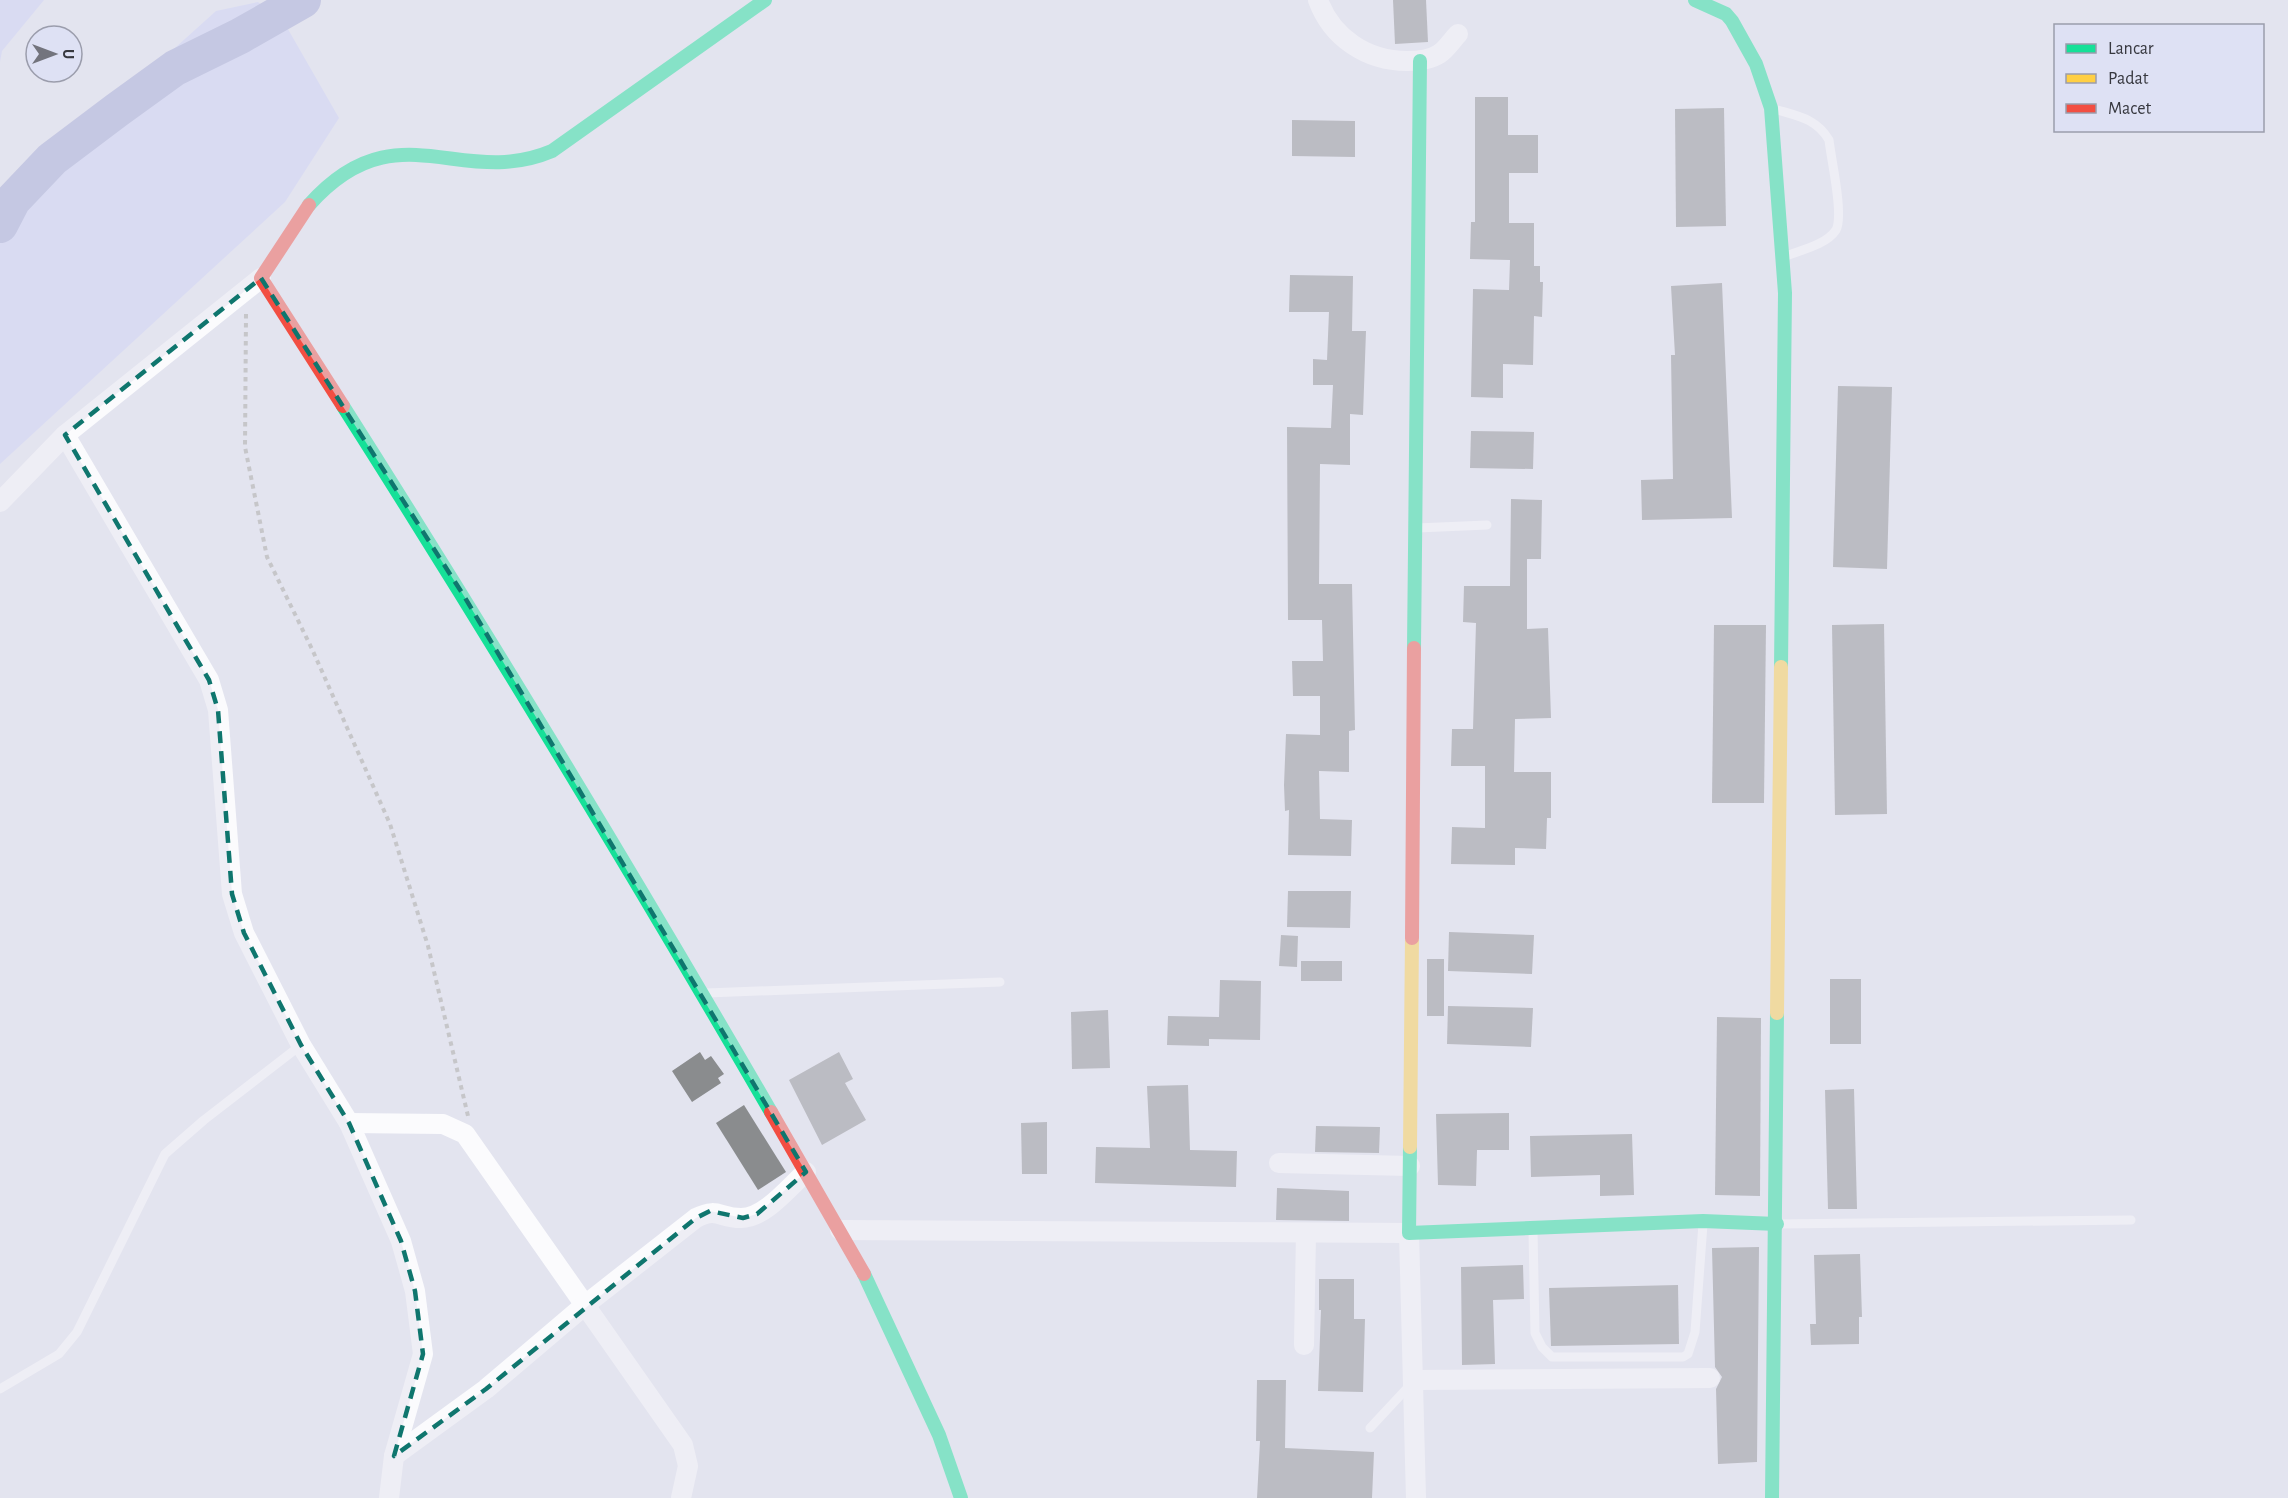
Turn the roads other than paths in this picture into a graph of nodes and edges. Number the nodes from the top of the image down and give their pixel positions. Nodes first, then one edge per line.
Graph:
1 (765, 0) edge
2 (1318, 0) edge
3 (1695, 0) edge
4 (1458, 34) dead end
5 (1420, 61) junction
6 (1771, 108) junction
7 (1782, 257) junction
8 (254, 283) junction
9 (65, 435) junction
10 (0, 502) edge
11 (1486, 525) dead end
12 (1414, 528) junction
13 (1000, 982) dead end
14 (702, 993) junction
15 (301, 1045) junction
16 (349, 1123) junction
17 (1279, 1163) dead end
18 (1410, 1166) junction
19 (806, 1172) junction
20 (2131, 1220) dead end
21 (1703, 1221) junction
22 (1777, 1224) junction
23 (1533, 1228) junction
24 (840, 1230) junction
25 (1306, 1233) junction
26 (1409, 1233) junction
27 (585, 1305) junction
28 (1304, 1346) dead end
29 (1710, 1378) dead end
30 (1415, 1380) junction
31 (0, 1389) edge
32 (1370, 1428) dead end
33 (394, 1456) junction
34 (389, 1498) edge
35 (681, 1498) edge
36 (961, 1498) edge
37 (1416, 1498) edge
38 (1772, 1498) edge

1 - 8 street
2 - 5 street
3 - 6 street
4 - 5 street
5 - 12 street
6 - 7 street
6 - 7 lane
7 - 22 street
8 - 9 street
8 - 14 street
9 - 10 street
9 - 15 street
11 - 12 lane
12 - 18 street
13 - 14 lane
14 - 19 street
15 - 16 street
15 - 31 lane
16 - 27 street
16 - 33 street
17 - 18 street
18 - 26 street
19 - 24 street
19 - 27 street
20 - 22 lane
21 - 22 street
21 - 23 street
21 - 23 lane
22 - 38 street
23 - 26 street
24 - 25 street
24 - 36 street
25 - 26 street
25 - 28 street
26 - 30 street
27 - 33 street
27 - 35 street
29 - 30 street
30 - 32 lane
30 - 37 street
33 - 34 street

